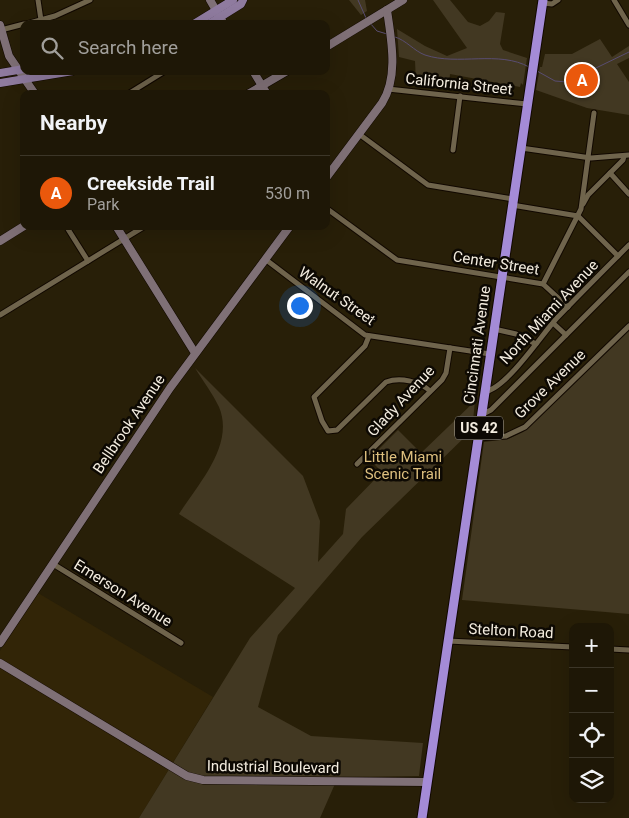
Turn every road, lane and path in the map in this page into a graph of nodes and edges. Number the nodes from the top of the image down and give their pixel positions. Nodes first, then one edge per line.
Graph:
1 (38, 0) edge
2 (90, 0) edge
3 (210, 0) edge
4 (233, 0) edge
5 (243, 0) edge
6 (403, 0) edge
7 (558, 0) edge
8 (614, 0) edge
9 (542, 2) edge
10 (387, 10) junction
11 (220, 17) edge
12 (41, 20) joint
13 (20, 25) edge
14 (629, 25) edge
15 (0, 28) edge
16 (330, 45) edge
17 (20, 67) edge
18 (20, 69) edge
19 (0, 73) edge
20 (24, 75) edge
21 (49, 75) edge
22 (159, 75) edge
23 (255, 75) edge
24 (280, 75) edge
25 (25, 79) junction
26 (0, 83) edge
27 (262, 86) junction
28 (388, 89) junction
29 (32, 90) edge
30 (134, 90) edge
31 (255, 90) edge
32 (264, 90) edge
33 (460, 96) junction
34 (527, 104) junction
35 (594, 113) dead end
36 (359, 134) junction
37 (521, 148) junction
38 (453, 150) dead end
39 (627, 155) edge
40 (588, 157) junction
41 (330, 173) edge
42 (610, 173) junction
43 (629, 194) edge
44 (512, 202) junction
45 (581, 209) junction
46 (330, 211) edge
47 (578, 216) junction
48 (20, 228) edge
49 (69, 230) edge
50 (118, 230) edge
51 (139, 230) edge
52 (287, 230) edge
53 (124, 240) junction
54 (0, 241) edge
55 (629, 245) edge
56 (618, 256) junction
57 (264, 260) junction
58 (88, 261) junction
59 (629, 272) edge
60 (501, 277) junction
61 (543, 284) junction
62 (568, 307) junction
63 (0, 315) edge
64 (553, 323) junction
65 (629, 326) edge
66 (493, 329) junction
67 (566, 335) junction
68 (369, 336) junction
69 (536, 344) junction
70 (450, 348) junction
71 (195, 354) junction
72 (490, 354) junction
73 (430, 391) junction
74 (484, 392) junction
75 (481, 415) junction
76 (477, 438) junction
77 (357, 464) dead end
78 (53, 564) junction
79 (448, 641) junction
80 (0, 643) edge
81 (181, 644) dead end
82 (569, 647) edge
83 (614, 649) edge
84 (629, 650) edge
85 (0, 663) edge
86 (427, 782) junction
87 (424, 818) edge

1 - 12 street
2 - 12 street
3 - 11 street
4 - 11 main road
5 - 11 main road
6 - 10 street
7 - 9 street
8 - 14 street
9 - 34 highway, Cincinnati Avenue / US 42
10 - 16 street
10 - 28 street
13 - 15 street
15 - 17 street
18 - 19 main road
20 - 25 street
21 - 25 main road
22 - 30 street
23 - 27 street
24 - 27 street
25 - 26 main road
25 - 29 street
27 - 31 street
27 - 32 street
28 - 33 street, California Street
28 - 36 street
33 - 34 street, California Street
33 - 38 street
34 - 37 highway, Cincinnati Avenue / US 42
35 - 40 street, Center Street
36 - 41 street
36 - 44 street
37 - 40 street
37 - 44 highway, Cincinnati Avenue / US 42
39 - 40 street
39 - 42 street
40 - 45 street, Center Street
42 - 43 street
42 - 45 street
44 - 47 street
44 - 60 highway, Cincinnati Avenue / US 42
45 - 47 street, Center Street
46 - 60 street, Center Street
47 - 56 street
47 - 61 street, Center Street
48 - 54 street
49 - 58 street
50 - 53 street
51 - 53 street
52 - 57 street, Bellbrook Avenue
53 - 58 street
53 - 71 street
55 - 56 street, North Miami Avenue
56 - 62 street, North Miami Avenue
57 - 68 street, Walnut Street
57 - 71 street, Bellbrook Avenue
58 - 63 street
59 - 67 street
60 - 61 street, Center Street
60 - 66 highway, Cincinnati Avenue / US 42
61 - 62 street
62 - 64 street, North Miami Avenue
64 - 67 street
64 - 69 street, North Miami Avenue
65 - 76 street, Grove Avenue
66 - 69 street
66 - 72 highway, Cincinnati Avenue / US 42
67 - 75 street
68 - 70 street, Walnut Street
68 - 73 street
69 - 74 street, North Miami Avenue
70 - 72 street, Walnut Street
70 - 73 street, Glady Avenue
71 - 78 street, Bellbrook Avenue
72 - 74 highway, Cincinnati Avenue / US 42
73 - 77 street, Glady Avenue
74 - 75 highway, Cincinnati Avenue / US 42
75 - 76 highway, Cincinnati Avenue / US 42
76 - 79 highway, Cincinnati Avenue / US 42
78 - 80 street, Bellbrook Avenue
78 - 81 street, Emerson Avenue
79 - 82 street, Stelton Road
79 - 86 highway, Cincinnati Avenue / US 42
83 - 84 street
85 - 86 street, Industrial Boulevard
86 - 87 highway, Cincinnati Avenue / US 42

